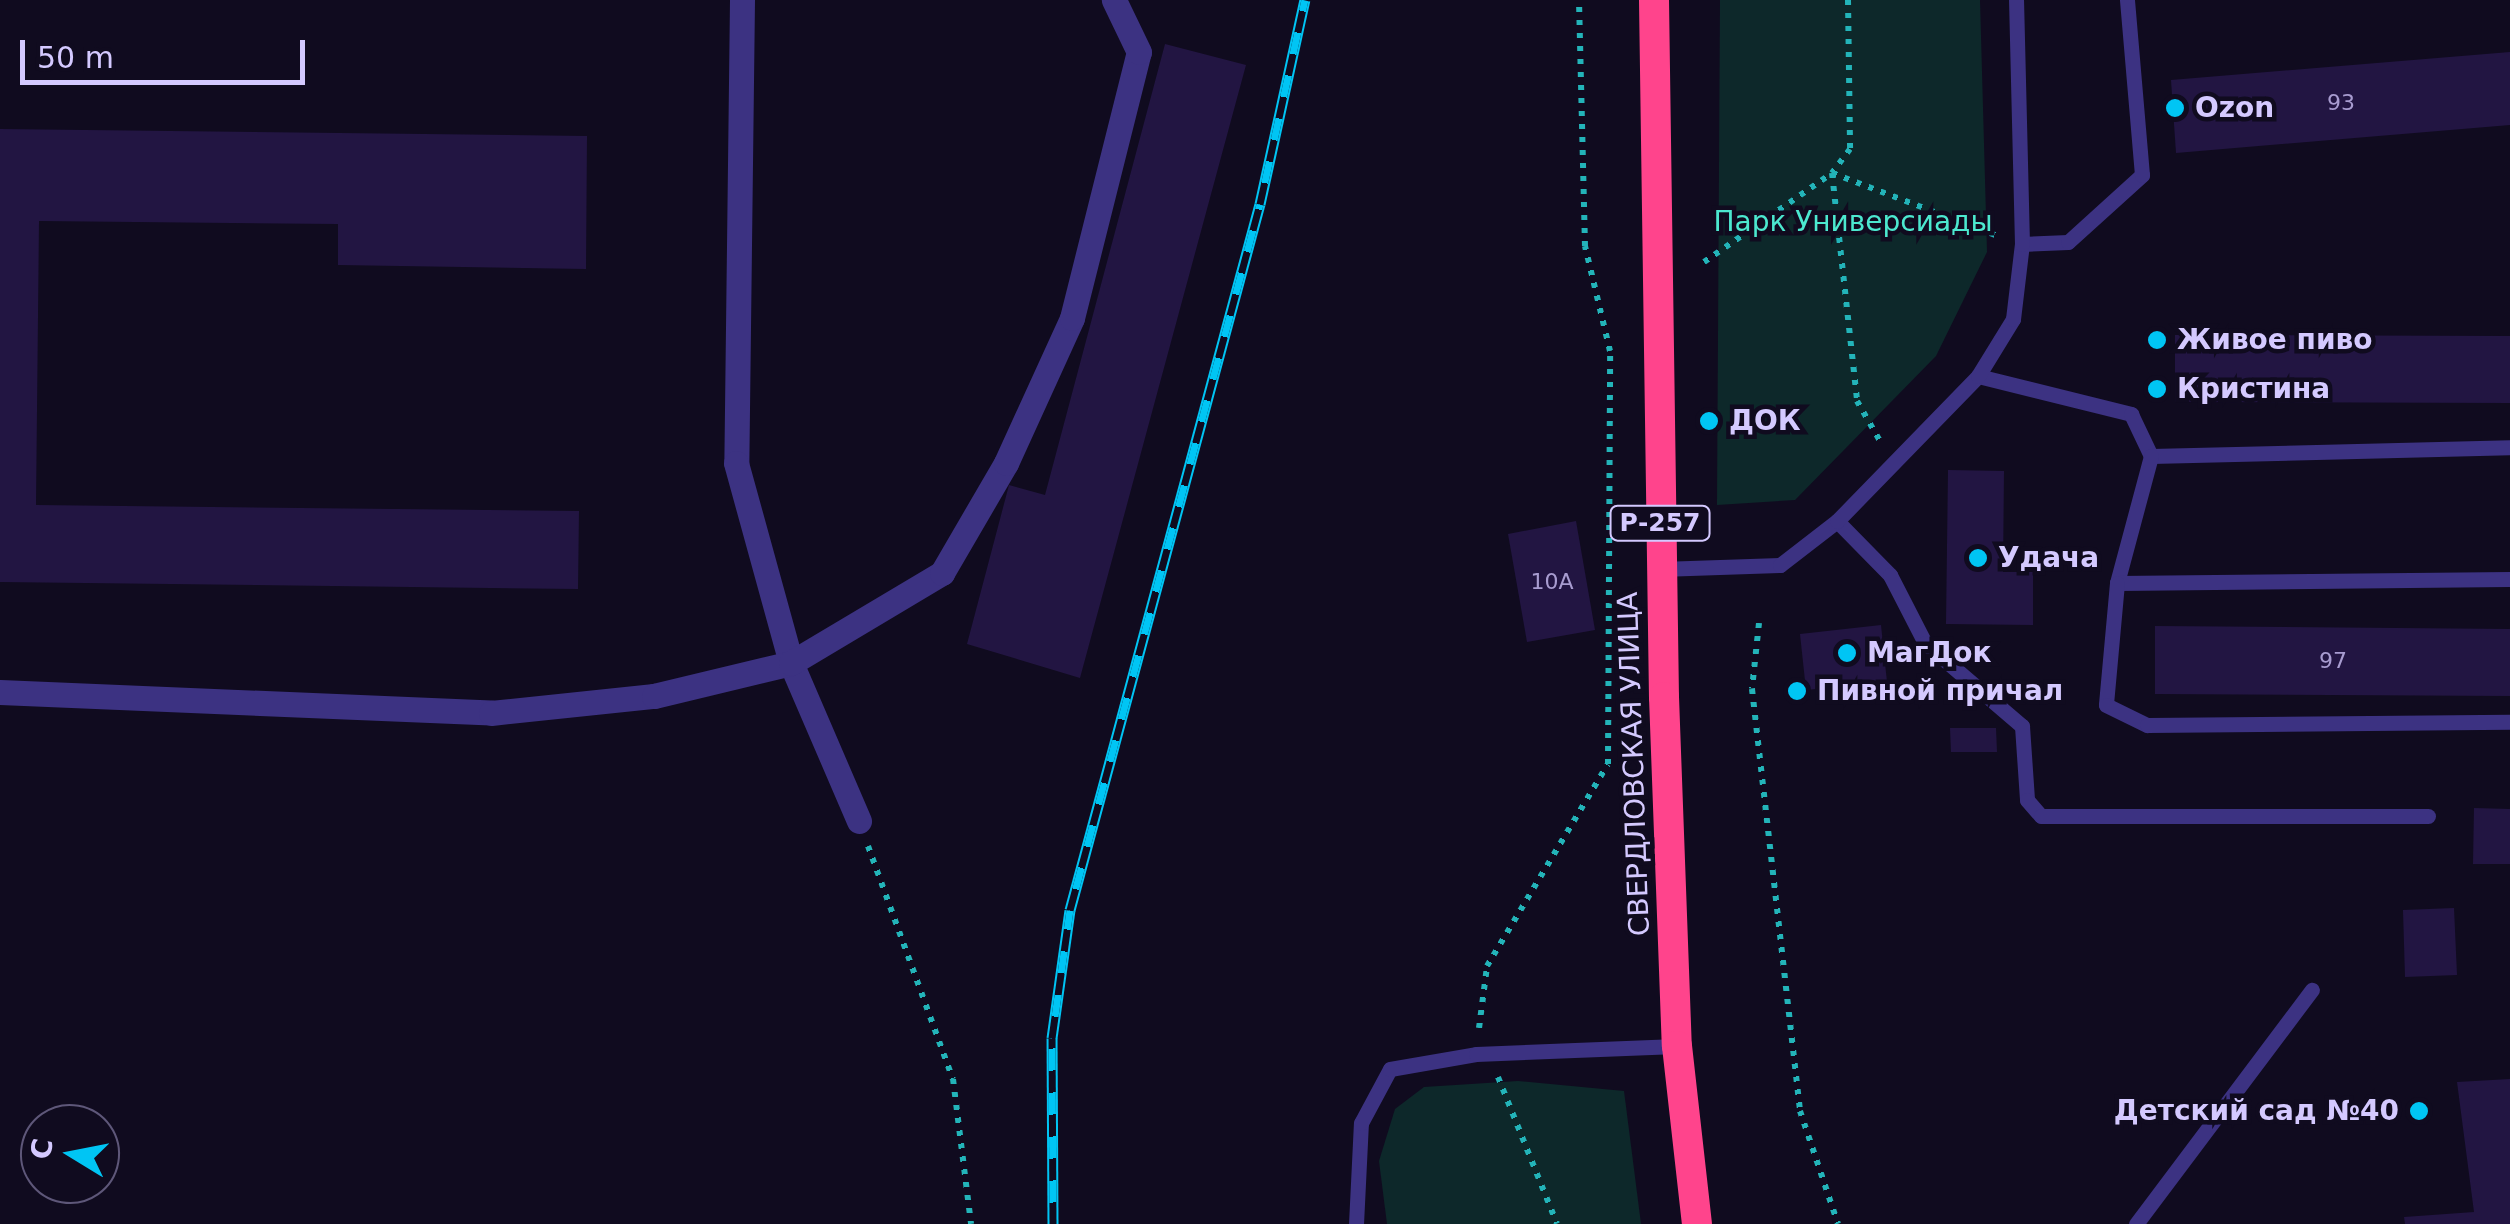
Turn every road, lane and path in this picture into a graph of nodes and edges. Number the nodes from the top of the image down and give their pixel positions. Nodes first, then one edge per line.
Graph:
1 (742, 0) edge
2 (1114, 0) edge
3 (1580, 0) edge
4 (1654, 0) edge
5 (1848, 0) edge
6 (2016, 0) edge
7 (2131, 2) edge
8 (1832, 173) junction
9 (2022, 244) junction
10 (1704, 262) dead end
11 (1978, 376) junction
12 (2510, 448) edge
13 (2150, 456) junction
14 (1890, 458) junction
15 (1837, 521) junction
16 (1660, 569) junction
17 (2510, 579) edge
18 (2116, 582) junction
19 (1759, 623) dead end
20 (790, 663) junction
21 (0, 692) edge
22 (2510, 722) edge
23 (2428, 816) dead end
24 (859, 821) joint
25 (2312, 990) dead end
26 (1677, 1046) junction
27 (1476, 1054) junction
28 (971, 1224) edge
29 (1356, 1224) edge
30 (1557, 1224) edge
31 (1697, 1224) edge
32 (1838, 1224) edge
33 (2136, 1224) edge

1 - 20 street
2 - 20 street
3 - 27 path
4 - 16 highway, СВЕРДЛОВСКАЯ УЛИЦА / Р-257
5 - 8 path
6 - 9 lane
7 - 9 lane
8 - 9 path
8 - 10 path
8 - 14 path
9 - 11 lane
11 - 13 lane
11 - 14 lane
12 - 13 lane
13 - 18 lane
14 - 15 lane
15 - 16 lane
15 - 23 lane
16 - 26 highway, СВЕРДЛОВСКАЯ УЛИЦА / Р-257
17 - 18 lane
18 - 22 lane
19 - 32 path
20 - 21 street
20 - 24 street
24 - 28 path
25 - 33 lane
26 - 27 lane
26 - 31 highway, СВЕРДЛОВСКАЯ УЛИЦА / Р-257
27 - 29 lane
27 - 30 path

